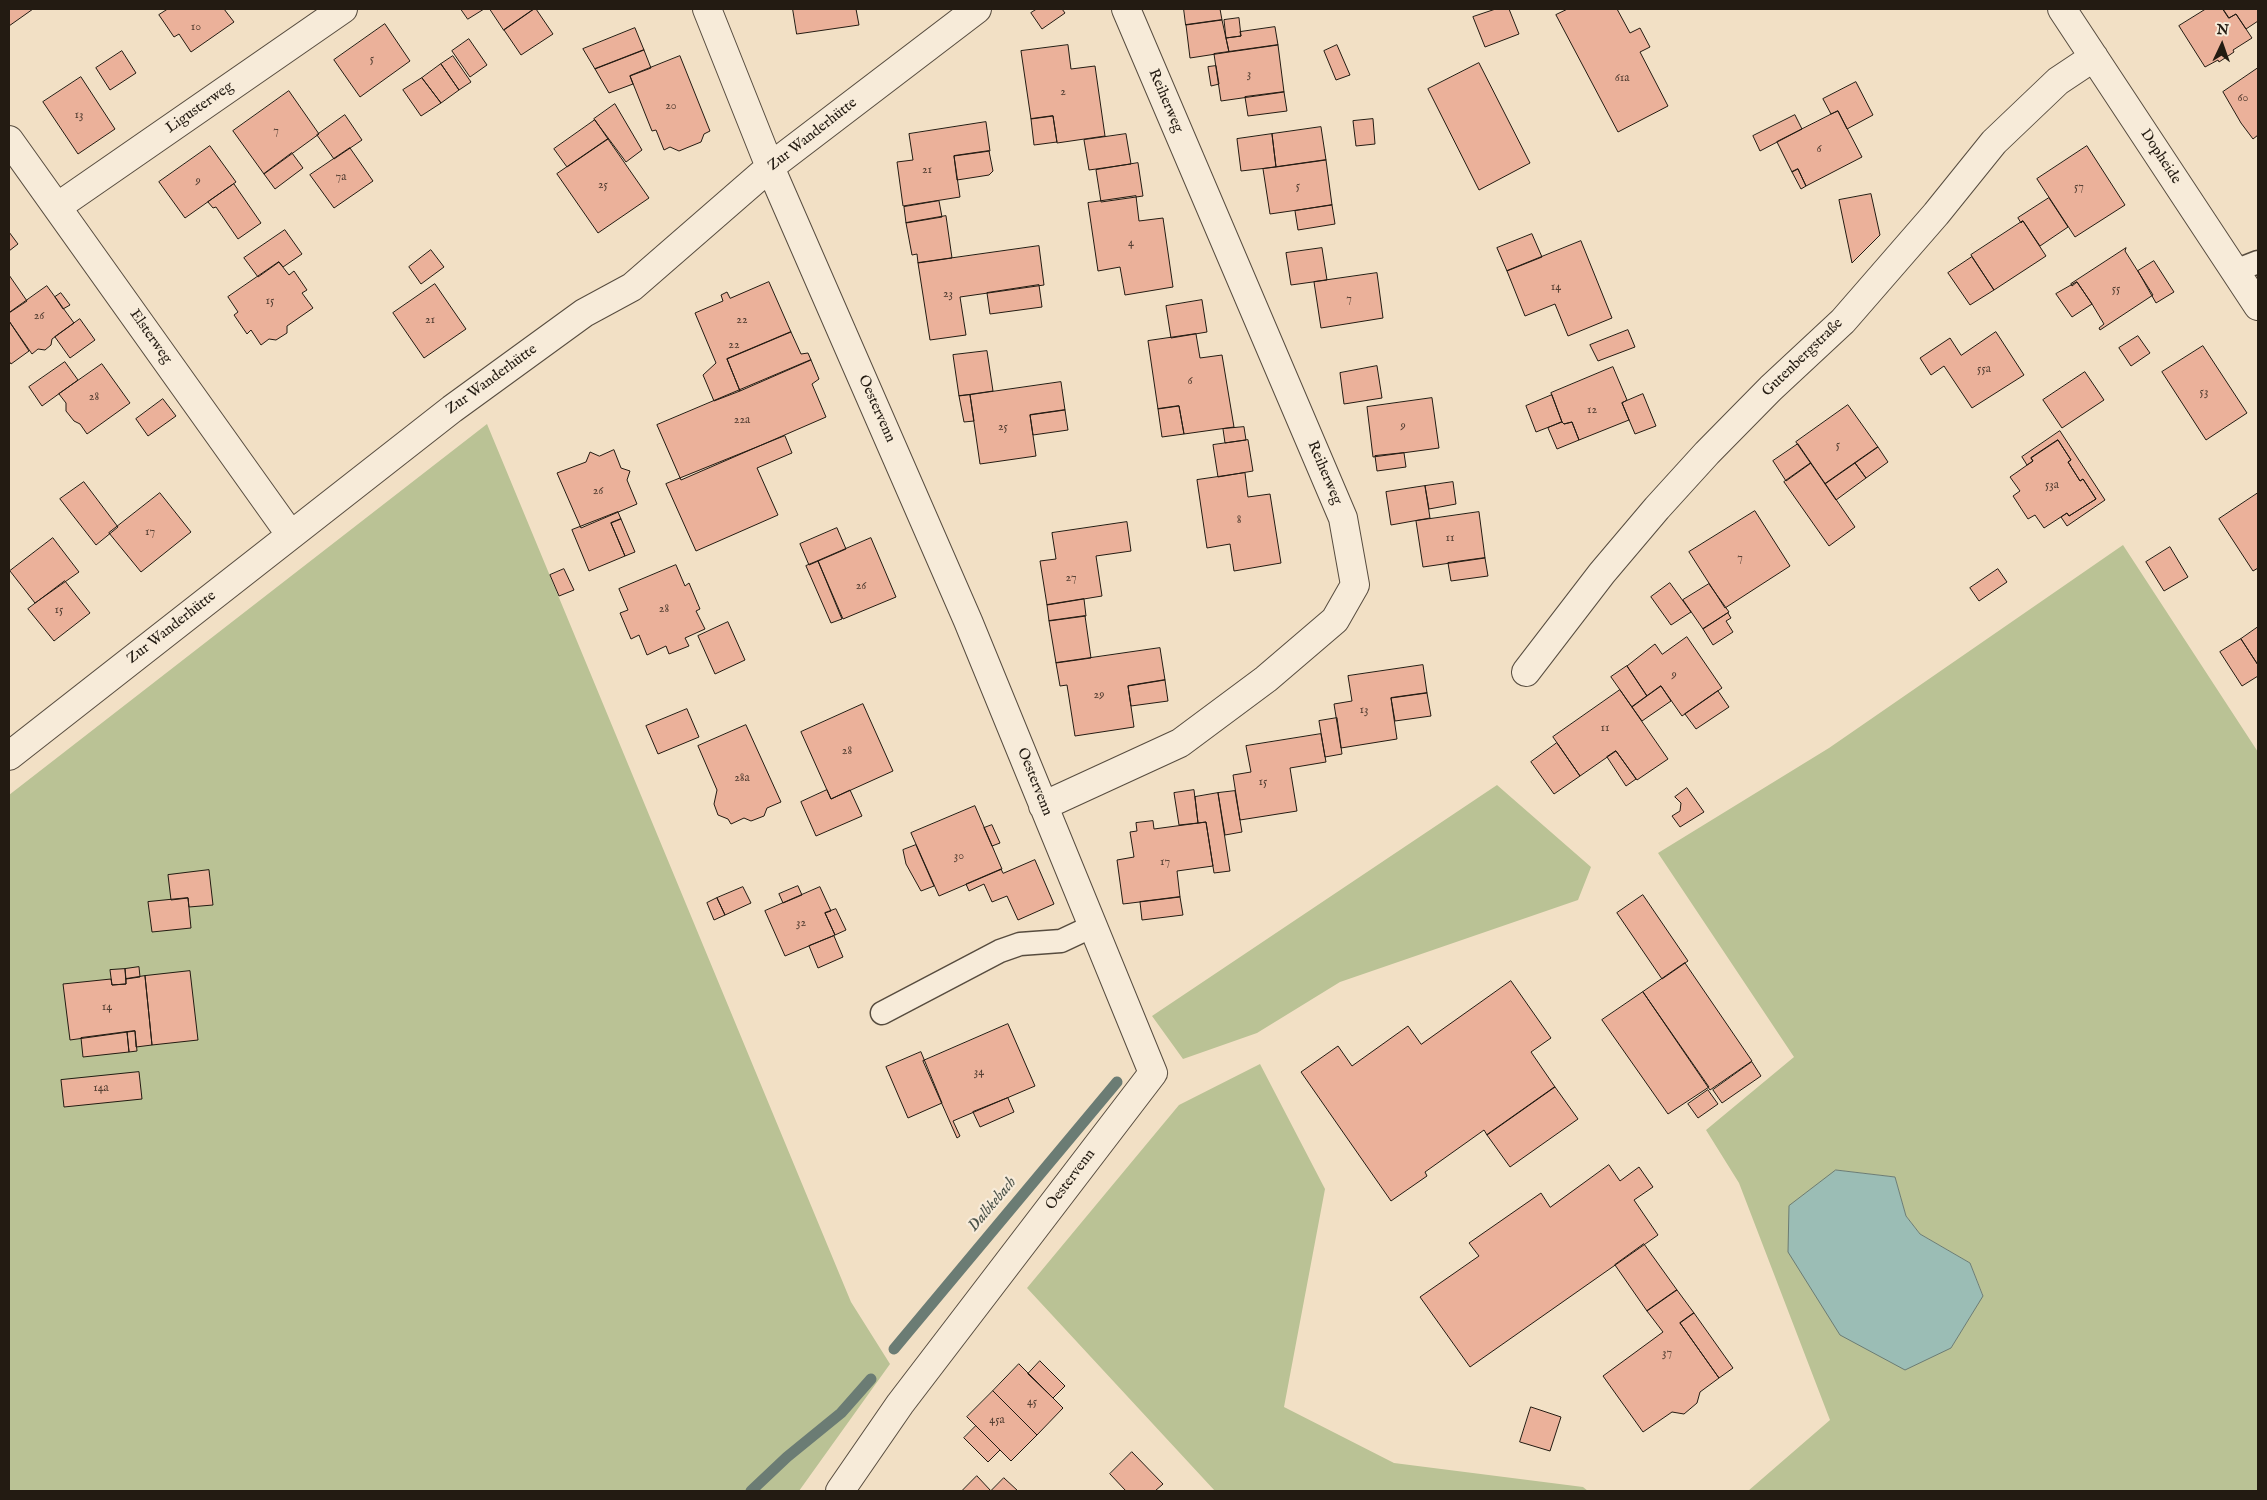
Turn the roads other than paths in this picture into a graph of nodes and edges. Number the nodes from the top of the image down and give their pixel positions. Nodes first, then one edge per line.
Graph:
1 (343, 9) edge
2 (707, 9) edge
3 (977, 9) edge
4 (1126, 9) edge
5 (2062, 9) edge
6 (2094, 57) junction
7 (9, 140) edge
8 (770, 167) junction
9 (57, 207) junction
10 (2247, 266) edge
11 (2258, 306) edge
12 (290, 534) junction
13 (1526, 672) dead end
14 (9, 756) edge
15 (1044, 806) junction
16 (1093, 926) junction
17 (882, 1013) dead end
18 (854, 1486) edge

1 - 9 street, Ligusterweg
2 - 8 street, Oestervenn
3 - 8 street, Zur Wanderhütte
4 - 15 street, Reiherweg
5 - 6 street, Dopheide
6 - 10 street, Dopheide
6 - 13 street, Gutenbergstraße
7 - 9 street, Elsterweg
8 - 12 street, Zur Wanderhütte
8 - 15 street, Oestervenn
9 - 12 street, Elsterweg
10 - 11 street, Dopheide
12 - 14 street, Zur Wanderhütte
15 - 16 street, Oestervenn
16 - 17 lane
16 - 18 street, Oestervenn

